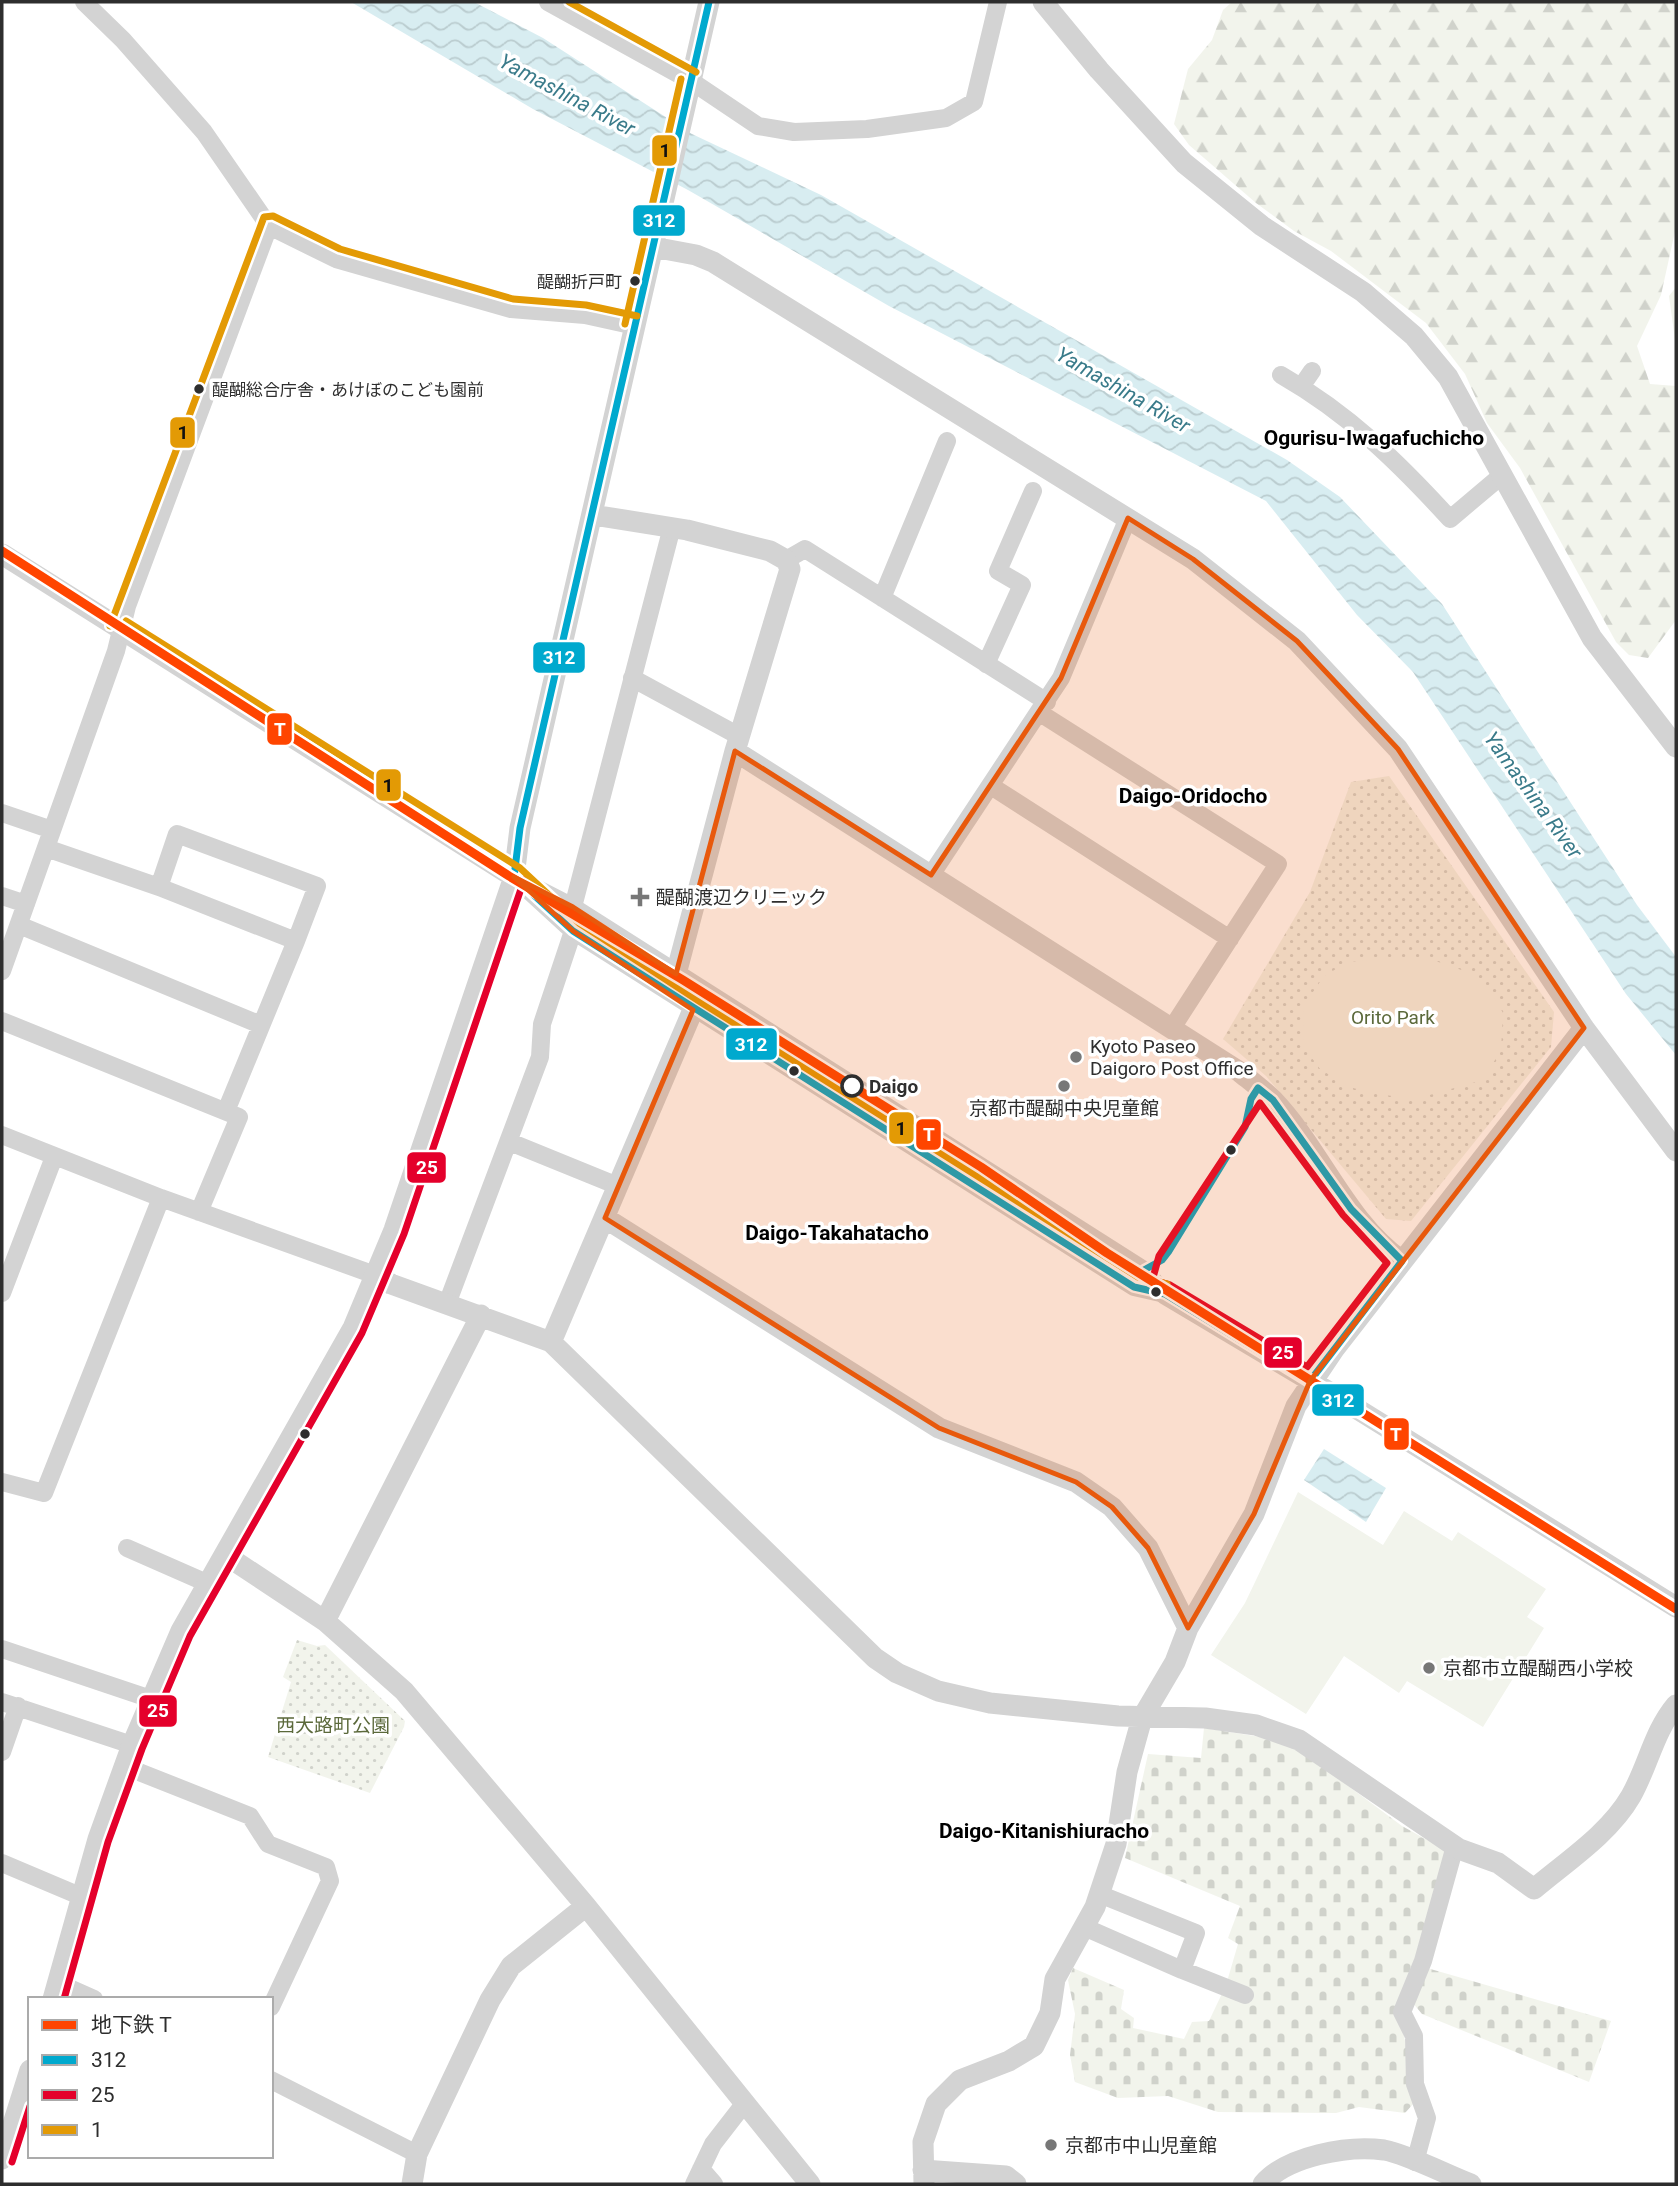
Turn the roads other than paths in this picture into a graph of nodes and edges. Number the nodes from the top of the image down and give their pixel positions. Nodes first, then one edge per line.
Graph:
1 (84, 2) edge
2 (548, 2) edge
3 (709, 2) edge
4 (998, 2) edge
5 (1043, 2) edge
6 (690, 86) junction
7 (269, 226) junction
8 (653, 247) junction
9 (635, 326) junction
10 (1312, 371) dead end
11 (1281, 375) dead end
12 (1301, 387) junction
13 (947, 441) dead end
14 (1501, 476) junction
15 (1033, 491) dead end
16 (593, 515) junction
17 (1128, 518) junction
18 (672, 527) junction
19 (2, 554) edge
20 (786, 560) junction
21 (882, 598) junction
22 (120, 630) junction
23 (986, 664) junction
24 (632, 678) junction
25 (1043, 707) junction
26 (737, 744) junction
27 (1676, 747) edge
28 (991, 786) junction
29 (2, 813) edge
30 (52, 830) junction
31 (46, 848) junction
32 (931, 874) junction
33 (514, 877) junction
34 (159, 887) junction
35 (2, 896) edge
36 (26, 904) junction
37 (573, 907) junction
38 (19, 925) junction
39 (573, 931) junction
40 (1230, 939) junction
41 (296, 941) junction
42 (2, 971) edge
43 (676, 974) junction
44 (693, 1010) junction
45 (2, 1021) edge
46 (261, 1025) junction
47 (1172, 1028) junction
48 (1584, 1028) junction
49 (226, 1111) junction
50 (2, 1135) edge
51 (509, 1142) junction
52 (1676, 1151) edge
53 (54, 1157) junction
54 (618, 1186) junction
55 (161, 1198) junction
56 (199, 1212) junction
57 (605, 1218) junction
58 (1402, 1261) junction
59 (375, 1275) junction
60 (2, 1293) edge
61 (1165, 1294) junction
62 (447, 1304) junction
63 (481, 1315) junction
64 (551, 1342) junction
65 (1310, 1381) junction
66 (2, 1482) edge
67 (127, 1548) dead end
68 (226, 1556) junction
69 (209, 1584) junction
70 (1676, 1607) edge
71 (326, 1621) junction
72 (1188, 1629) junction
73 (2, 1649) edge
74 (151, 1699) junction
75 (10, 1704) edge
76 (1676, 1705) edge
77 (1142, 1718) junction
78 (132, 1745) junction
79 (2, 1752) edge
80 (124, 1766) junction
81 (1455, 1846) junction
82 (2, 1863) edge
83 (1099, 1894) junction
84 (80, 1896) junction
85 (586, 1906) junction
86 (1084, 1927) junction
87 (1182, 1970) junction
88 (55, 1991) edge
89 (1245, 1995) dead end
90 (84, 1997) edge
91 (273, 2003) edge
92 (28, 2076) edge
93 (273, 2081) edge
94 (744, 2104) junction
95 (417, 2154) junction
96 (2, 2158) edge
97 (1415, 2162) junction
98 (697, 2176) edge
99 (924, 2177) edge
100 (412, 2184) edge
101 (714, 2184) edge
102 (810, 2184) edge
103 (1016, 2184) edge
104 (1263, 2184) edge
105 (1471, 2184) edge

1 - 7 street
2 - 6 street
3 - 6 street
4 - 6 street
5 - 14 street
6 - 8 street
7 - 9 street
7 - 22 street
8 - 9 street
8 - 17 street
9 - 16 street
10 - 12 street
11 - 12 street
12 - 14 street
13 - 21 street
14 - 27 street
15 - 23 street
16 - 18 street
16 - 33 street
17 - 25 street
17 - 48 street
18 - 20 street
18 - 24 street
19 - 22 street
20 - 21 street
20 - 26 street
21 - 23 street
22 - 30 street
22 - 33 street
23 - 25 street
24 - 26 street
24 - 37 street
25 - 28 street
25 - 40 street
26 - 32 street
26 - 43 street
28 - 32 street
28 - 40 street
29 - 30 street
30 - 31 street
31 - 34 street
31 - 36 street
32 - 47 street
33 - 37 street
33 - 39 street
33 - 59 street
34 - 41 street
34 - 41 street
35 - 36 street
36 - 38 street
37 - 43 street
38 - 42 street
38 - 46 street
39 - 44 street
39 - 51 street
40 - 47 street
41 - 46 street
43 - 61 street
44 - 54 street
44 - 61 street
45 - 49 street
46 - 49 street
47 - 58 street
48 - 52 street
48 - 58 street
49 - 56 street
50 - 53 street
51 - 54 street
51 - 62 street
53 - 55 street
53 - 60 street
54 - 57 street
55 - 56 street
55 - 66 street
56 - 59 street
57 - 64 street
57 - 72 street
58 - 65 street
59 - 62 street
59 - 68 street
61 - 65 street
62 - 63 street
63 - 64 street
63 - 71 street
64 - 77 street
65 - 70 street
65 - 72 street
67 - 69 street
68 - 69 street
68 - 71 street
69 - 74 street
71 - 85 street
72 - 77 street
73 - 74 street
74 - 78 street
75 - 78 street
75 - 79 street
76 - 81 street
77 - 81 street
77 - 83 street
78 - 80 street
80 - 84 street
80 - 91 street
81 - 97 street
82 - 84 street
83 - 86 street
83 - 87 street
84 - 88 street
85 - 94 street
85 - 95 street
86 - 87 street
86 - 99 street
87 - 89 street
88 - 90 street
92 - 96 street
93 - 95 street
94 - 98 street
94 - 102 street
95 - 100 street
97 - 104 street
97 - 105 street
98 - 101 street
99 - 103 street

